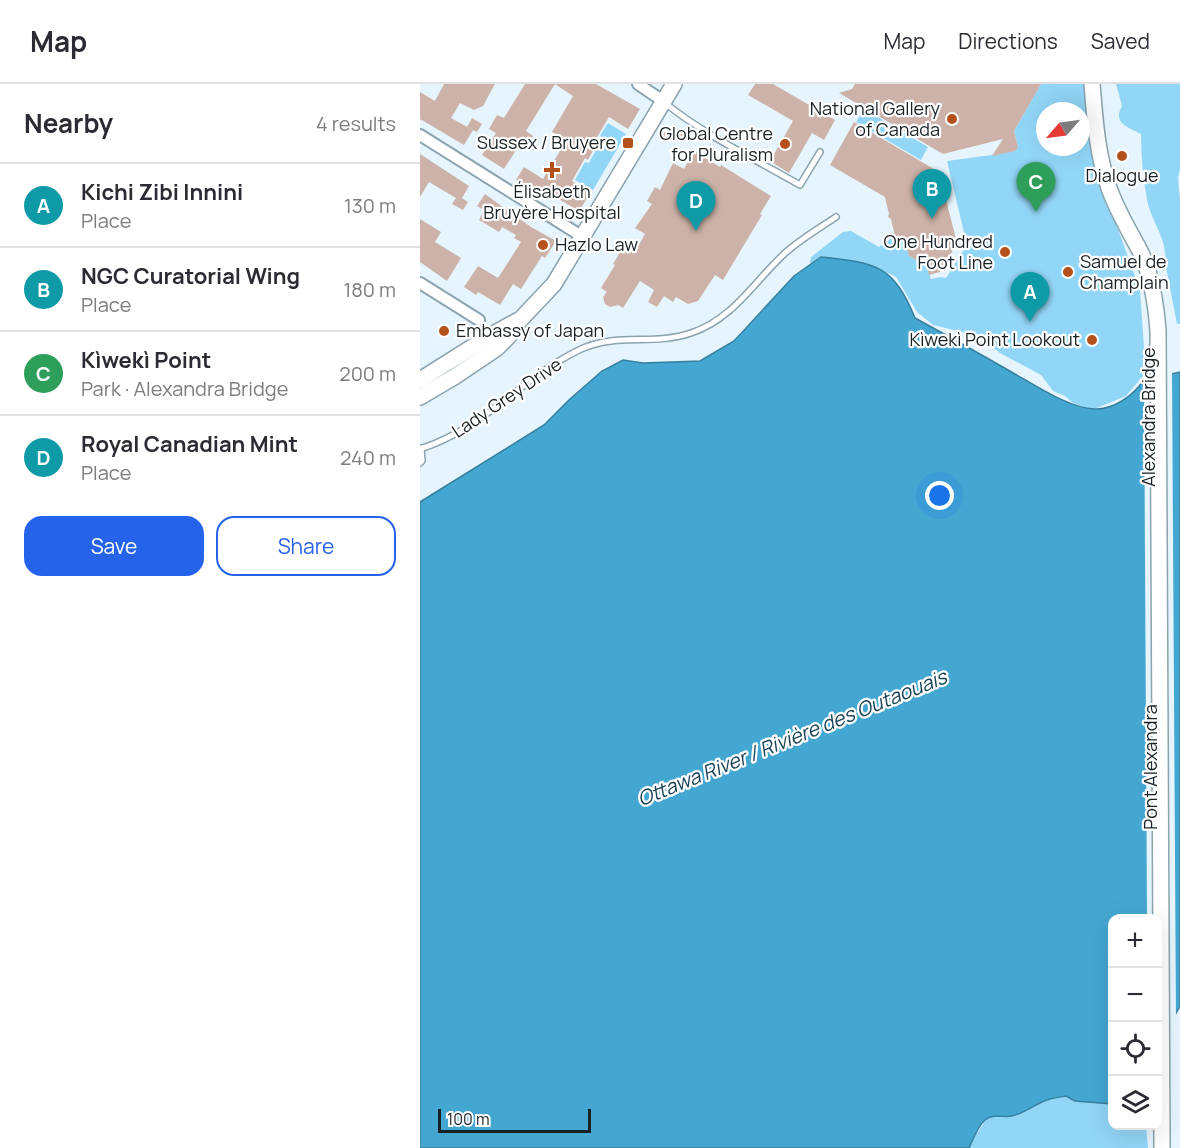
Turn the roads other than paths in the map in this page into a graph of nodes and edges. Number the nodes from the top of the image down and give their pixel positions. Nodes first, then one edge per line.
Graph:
1 (638, 84) edge
2 (674, 84) edge
3 (1092, 84) edge
4 (663, 101) junction
5 (420, 135) edge
6 (820, 152) dead end
7 (836, 217) dead end
8 (583, 237) junction
9 (420, 283) edge
10 (479, 320) dead end
11 (519, 320) junction
12 (1154, 344) junction
13 (420, 380) edge
14 (420, 397) edge
15 (420, 448) edge
16 (420, 463) edge
17 (1150, 616) joint
18 (1152, 914) edge
19 (1154, 1130) edge
20 (1154, 1148) edge
21 (1162, 1148) edge

1 - 4 street
2 - 4 main road
3 - 12 main road, Alexandra Bridge
4 - 6 lane
4 - 8 main road
5 - 8 street
7 - 15 lane, Lady Grey Drive
8 - 11 main road
9 - 10 street
11 - 13 main road
11 - 14 main road
12 - 17 main road, Alexandra Bridge
12 - 21 main road
15 - 16 lane
17 - 18 main road, Pont Alexandra
19 - 20 main road

